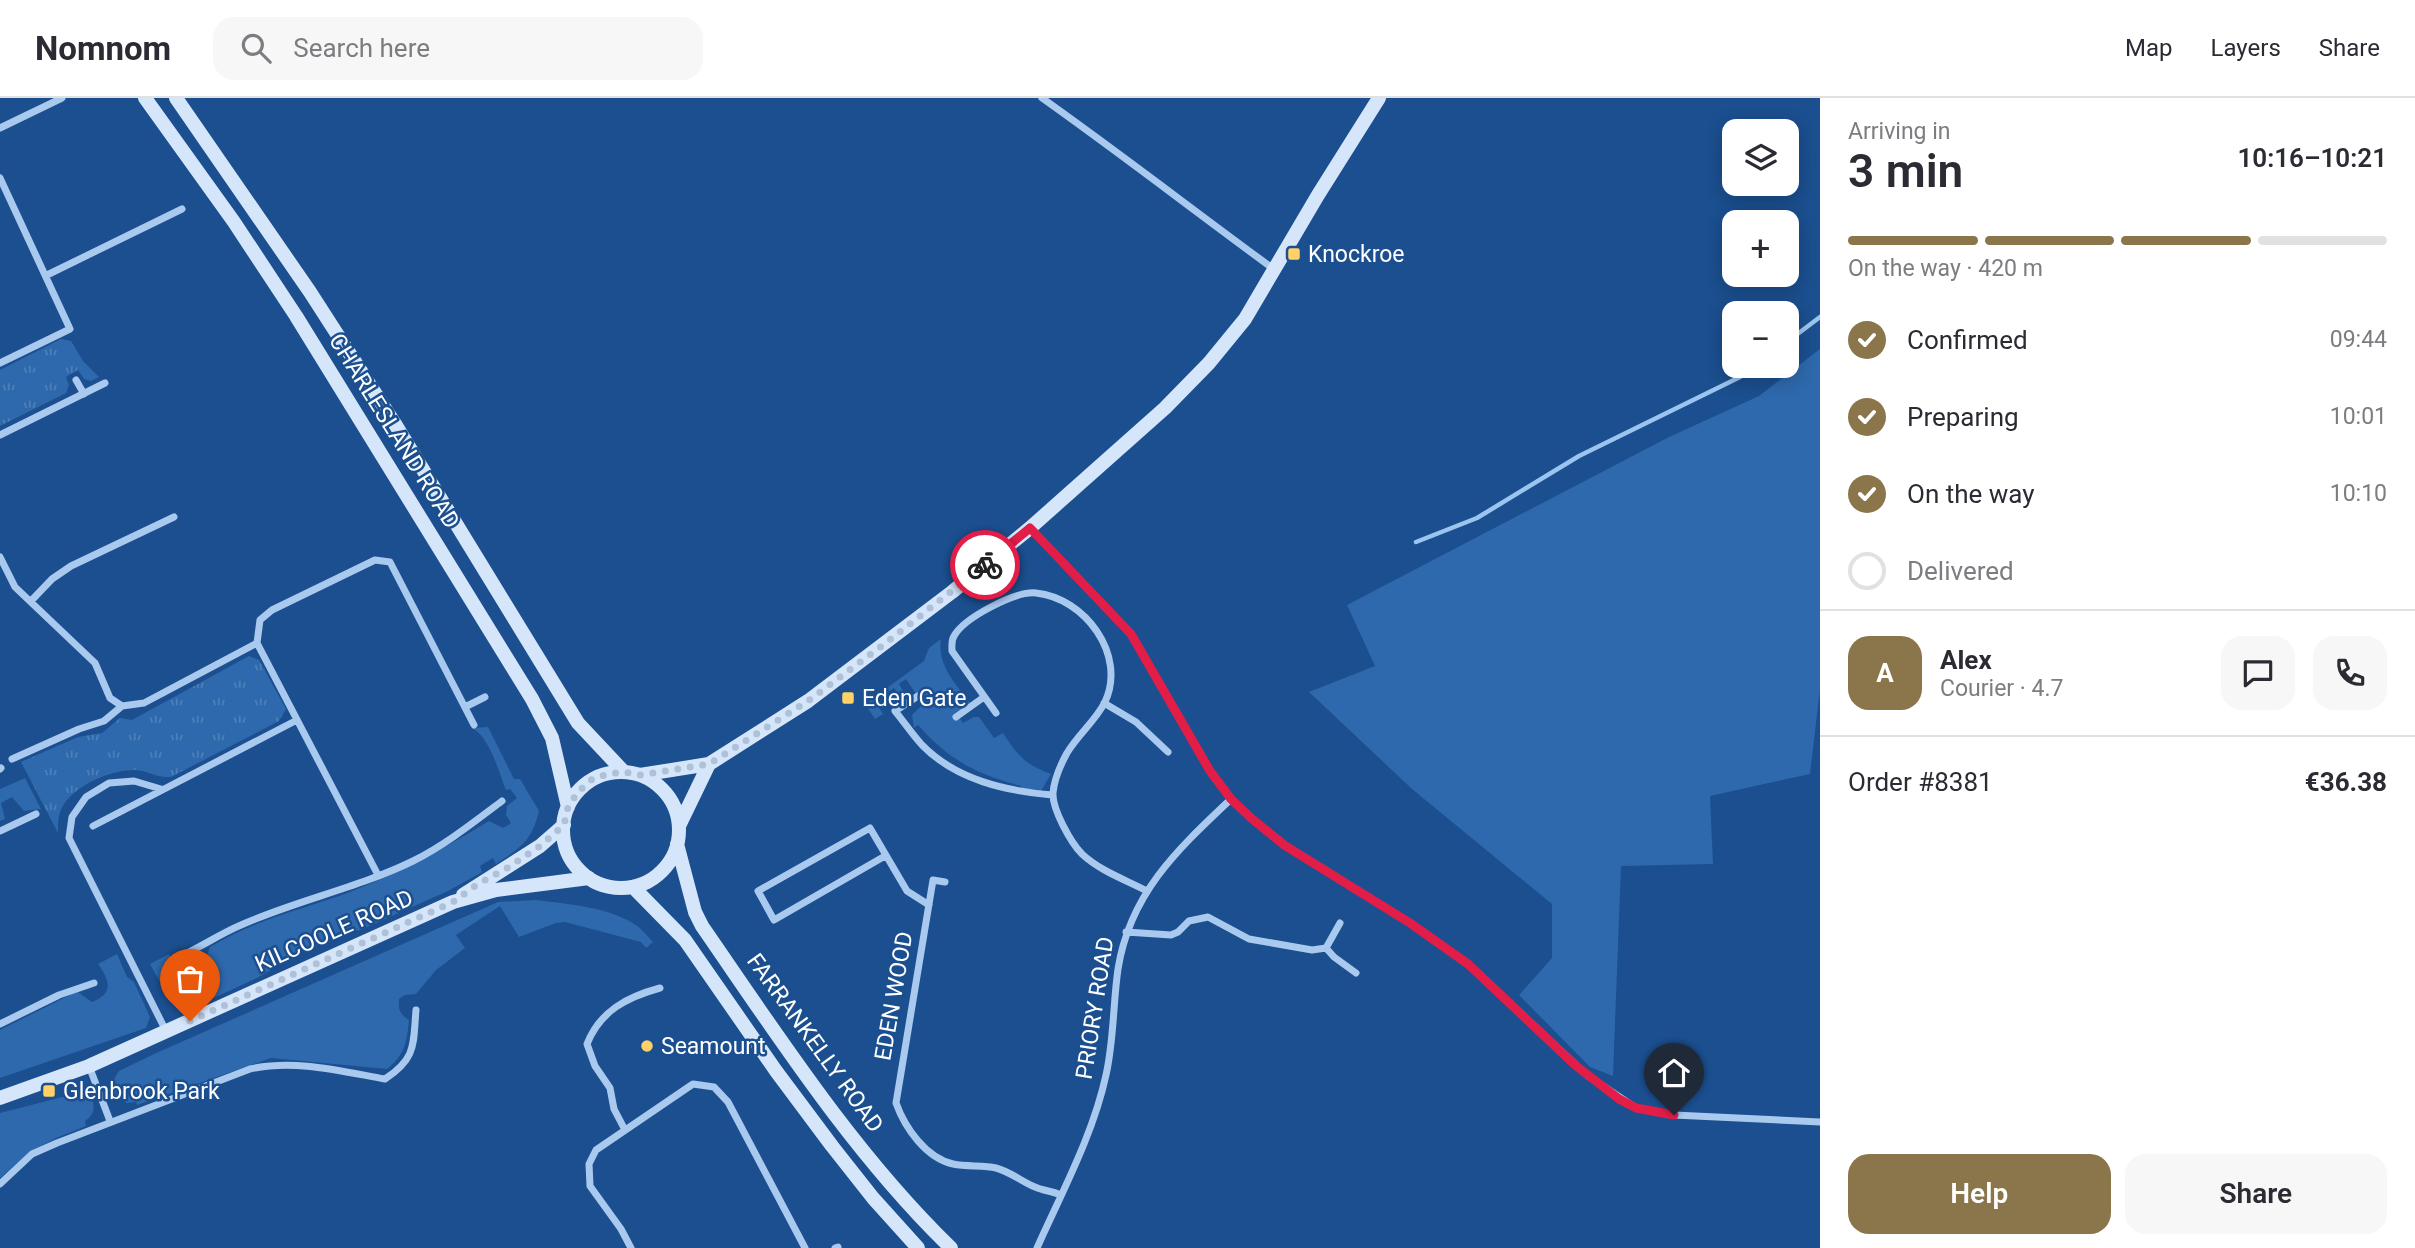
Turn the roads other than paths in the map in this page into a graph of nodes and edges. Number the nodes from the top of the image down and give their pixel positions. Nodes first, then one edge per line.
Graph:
1 (62, 98) edge
2 (145, 98) edge
3 (176, 98) edge
4 (1042, 98) edge
5 (1379, 98) edge
6 (0, 128) edge
7 (0, 178) edge
8 (182, 209) dead end
9 (1275, 271) junction
10 (47, 275) junction
11 (0, 363) edge
12 (76, 380) dead end
13 (105, 383) dead end
14 (84, 394) junction
15 (0, 435) edge
16 (174, 517) dead end
17 (1030, 528) junction
18 (0, 558) edge
19 (32, 601) junction
20 (257, 643) junction
21 (918, 696) dead end
22 (485, 697) dead end
23 (984, 697) junction
24 (1104, 703) junction
25 (122, 706) junction
26 (465, 708) junction
27 (996, 713) dead end
28 (956, 717) dead end
29 (297, 720) junction
30 (474, 725) dead end
31 (1168, 751) dead end
32 (12, 759) dead end
33 (709, 764) junction
34 (624, 772) junction
35 (640, 775) junction
36 (161, 789) junction
37 (1052, 795) junction
38 (1231, 799) junction
39 (502, 801) dead end
40 (568, 807) junction
41 (36, 814) dead end
42 (564, 825) junction
43 (93, 826) dead end
44 (679, 826) junction
45 (0, 831) edge
46 (677, 844) junction
47 (885, 856) junction
48 (378, 875) junction
49 (589, 878) junction
50 (945, 883) dead end
51 (633, 887) junction
52 (1147, 891) junction
53 (453, 902) junction
54 (929, 905) junction
55 (1340, 923) dead end
56 (1126, 932) junction
57 (1325, 948) junction
58 (193, 952) junction
59 (174, 959) dead end
60 (203, 970) dead end
61 (1356, 973) dead end
62 (94, 983) dead end
63 (660, 988) dead end
64 (416, 1010) dead end
65 (0, 1024) edge
66 (166, 1032) junction
67 (89, 1066) junction
68 (0, 1098) edge
69 (110, 1121) junction
70 (1820, 1122) edge
71 (625, 1130) junction
72 (0, 1184) edge
73 (1061, 1195) junction
74 (631, 1248) edge
75 (805, 1248) edge
76 (918, 1248) edge
77 (951, 1248) edge
78 (1037, 1248) edge

1 - 6 street
2 - 40 main road, CHARLESLAND ROAD
3 - 34 main road, CHARLESLAND ROAD
4 - 9 street
5 - 9 main road
7 - 10 street
8 - 10 street
9 - 17 main road
10 - 11 street
12 - 14 street
13 - 14 street
14 - 15 street
16 - 19 street
17 - 33 main road
17 - 38 street
18 - 19 street
19 - 25 street
20 - 25 street
20 - 26 street
20 - 29 street
21 - 37 street
22 - 26 street
23 - 24 street
23 - 27 street
23 - 28 street
24 - 31 street
24 - 37 street
25 - 32 street
26 - 30 street
29 - 36 street
29 - 48 street
33 - 35 main road
33 - 44 main road
34 - 35 main road
34 - 40 main road
35 - 44 main road
36 - 43 street
36 - 66 street
37 - 52 street
38 - 52 street, PRIORY ROAD
38 - 70 street
39 - 48 street
40 - 42 main road
41 - 45 street
42 - 49 main road
42 - 53 main road
44 - 46 main road
46 - 51 main road
46 - 77 main road, FARRANKELLY ROAD
47 - 47 street, EDEN WOOD
47 - 54 street, EDEN WOOD
48 - 58 street
49 - 51 main road
49 - 53 main road
50 - 54 street, EDEN WOOD
51 - 76 main road, FARRANKELLY ROAD
52 - 56 street, PRIORY ROAD
53 - 66 main road, KILCOOLE ROAD
54 - 73 street, EDEN WOOD
55 - 57 street
56 - 57 street
56 - 73 street, PRIORY ROAD
57 - 61 street
58 - 59 street
58 - 60 street
62 - 65 street
63 - 71 street
64 - 69 street
66 - 67 main road, KILCOOLE ROAD
67 - 68 main road, KILCOOLE ROAD
67 - 69 street
69 - 72 street
71 - 74 street
71 - 75 street
73 - 78 street, PRIORY ROAD

